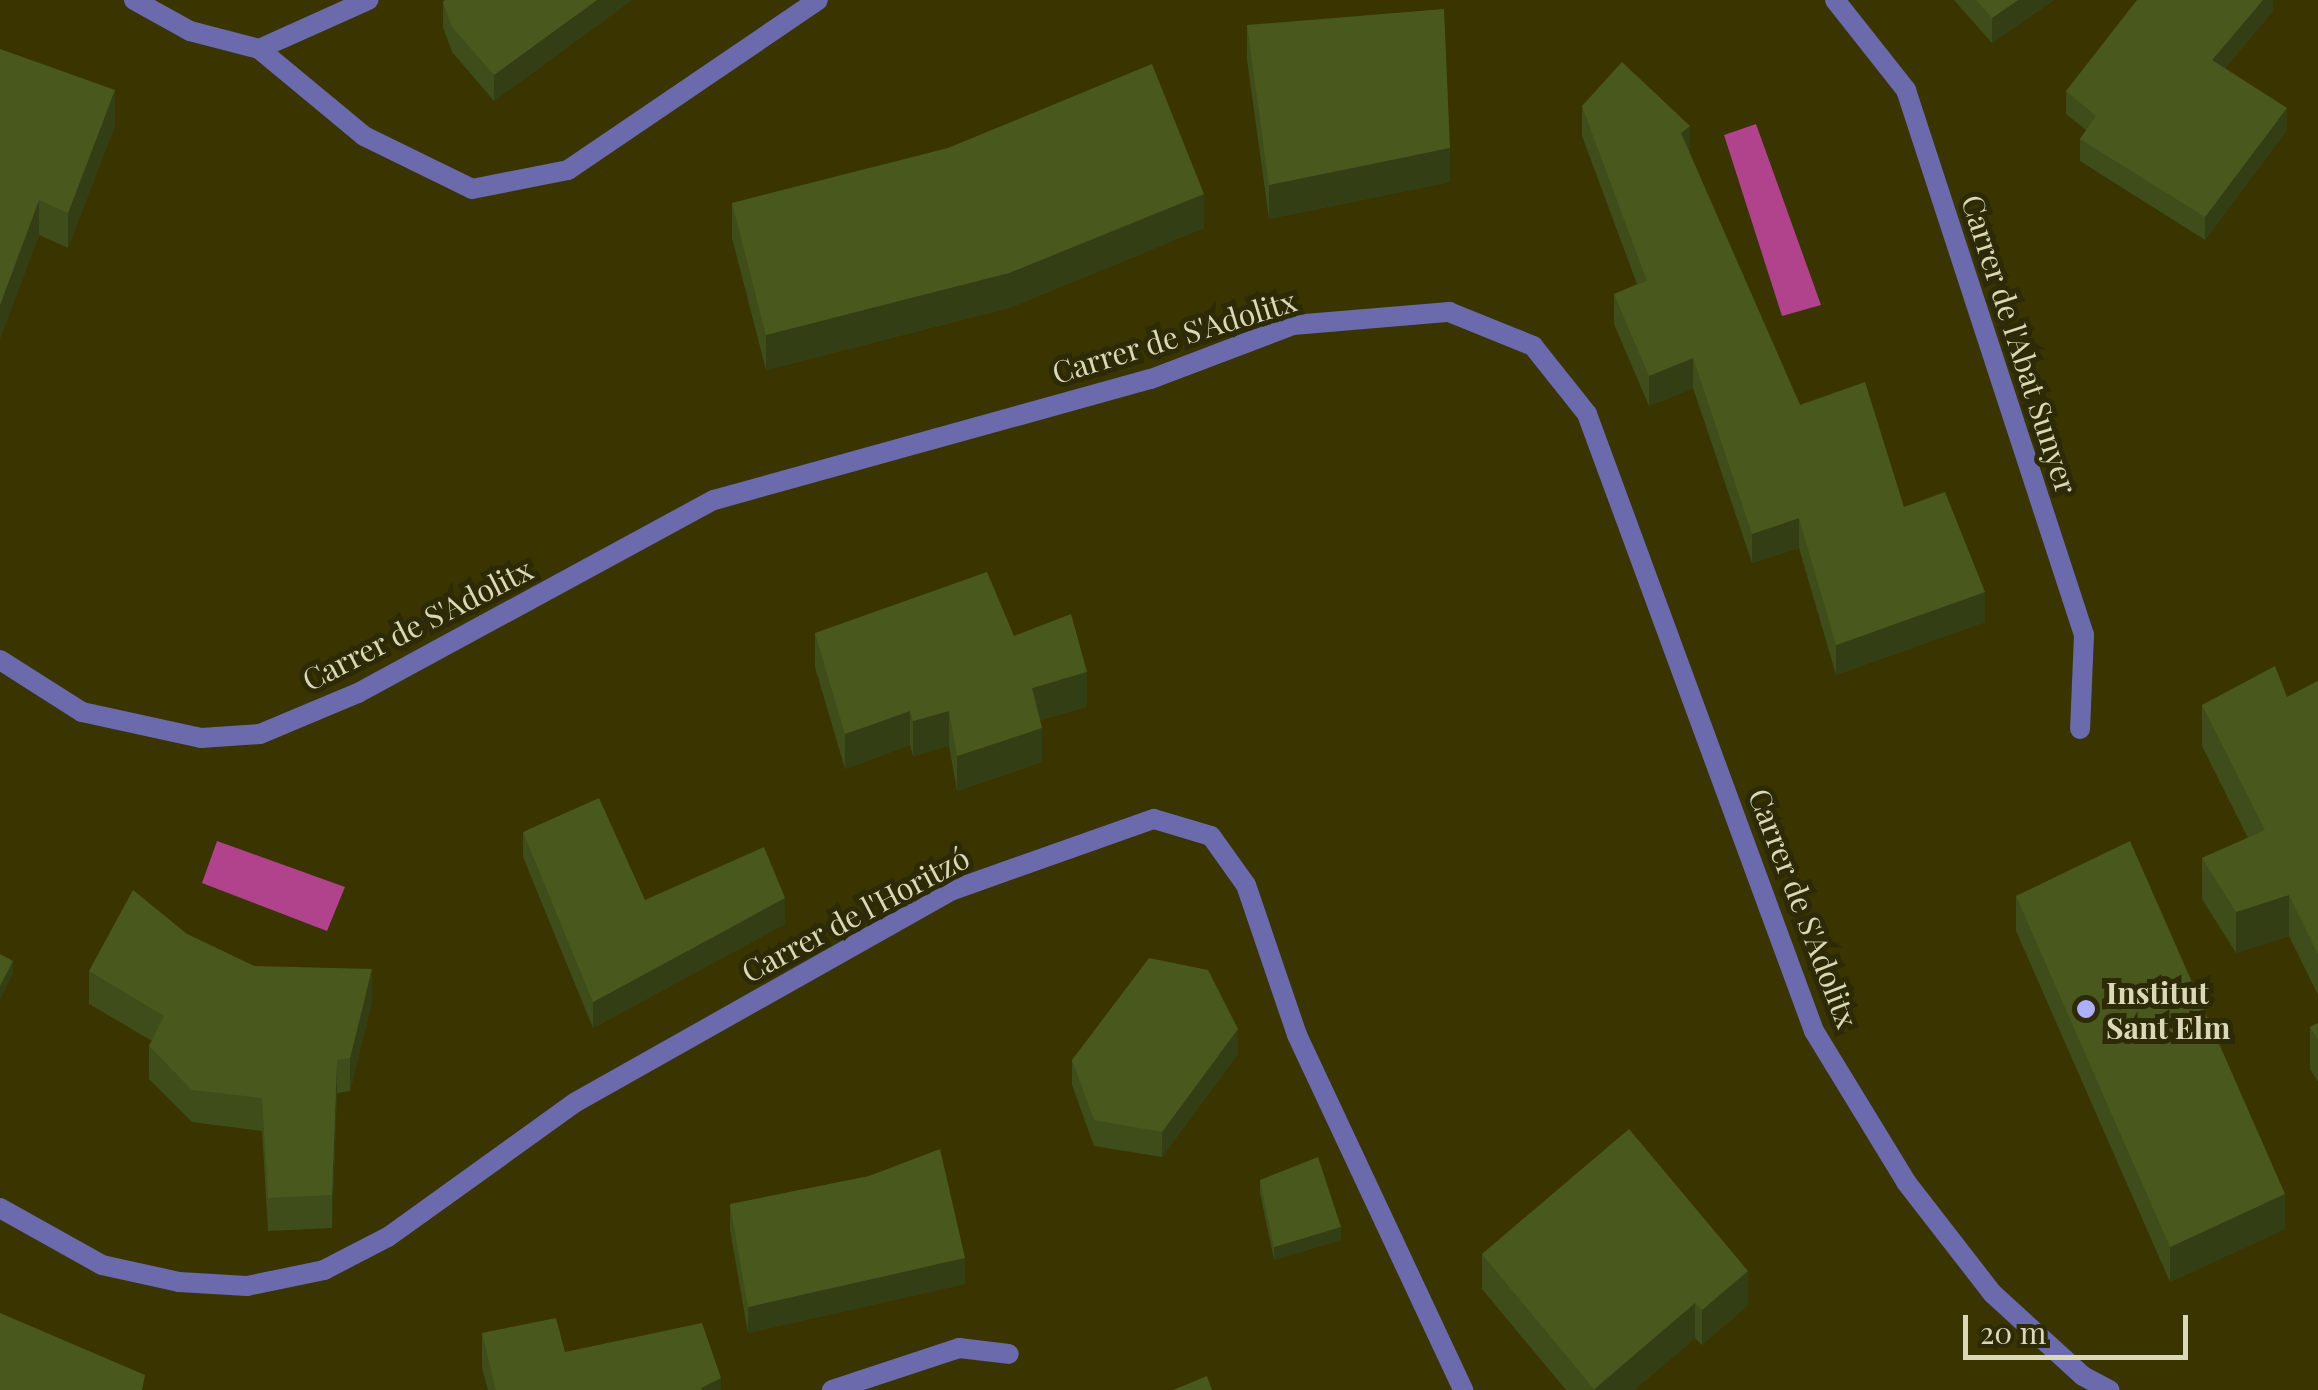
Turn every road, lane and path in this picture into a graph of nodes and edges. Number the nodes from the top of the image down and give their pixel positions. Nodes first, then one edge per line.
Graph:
1 (134, 0) edge
2 (368, 0) edge
3 (818, 0) edge
4 (1835, 0) edge
5 (260, 48) junction
6 (0, 660) edge
7 (2080, 730) dead end
8 (0, 1208) edge
9 (1009, 1354) dead end
10 (832, 1390) edge
11 (1464, 1390) edge
12 (2109, 1390) edge

1 - 5 street
2 - 5 street
3 - 5 street
4 - 7 street, Carrer de l'Abat Sunyer
6 - 12 street, Carrer de S'Adolitx
8 - 11 street, Carrer de l'Horitzó
9 - 10 street

